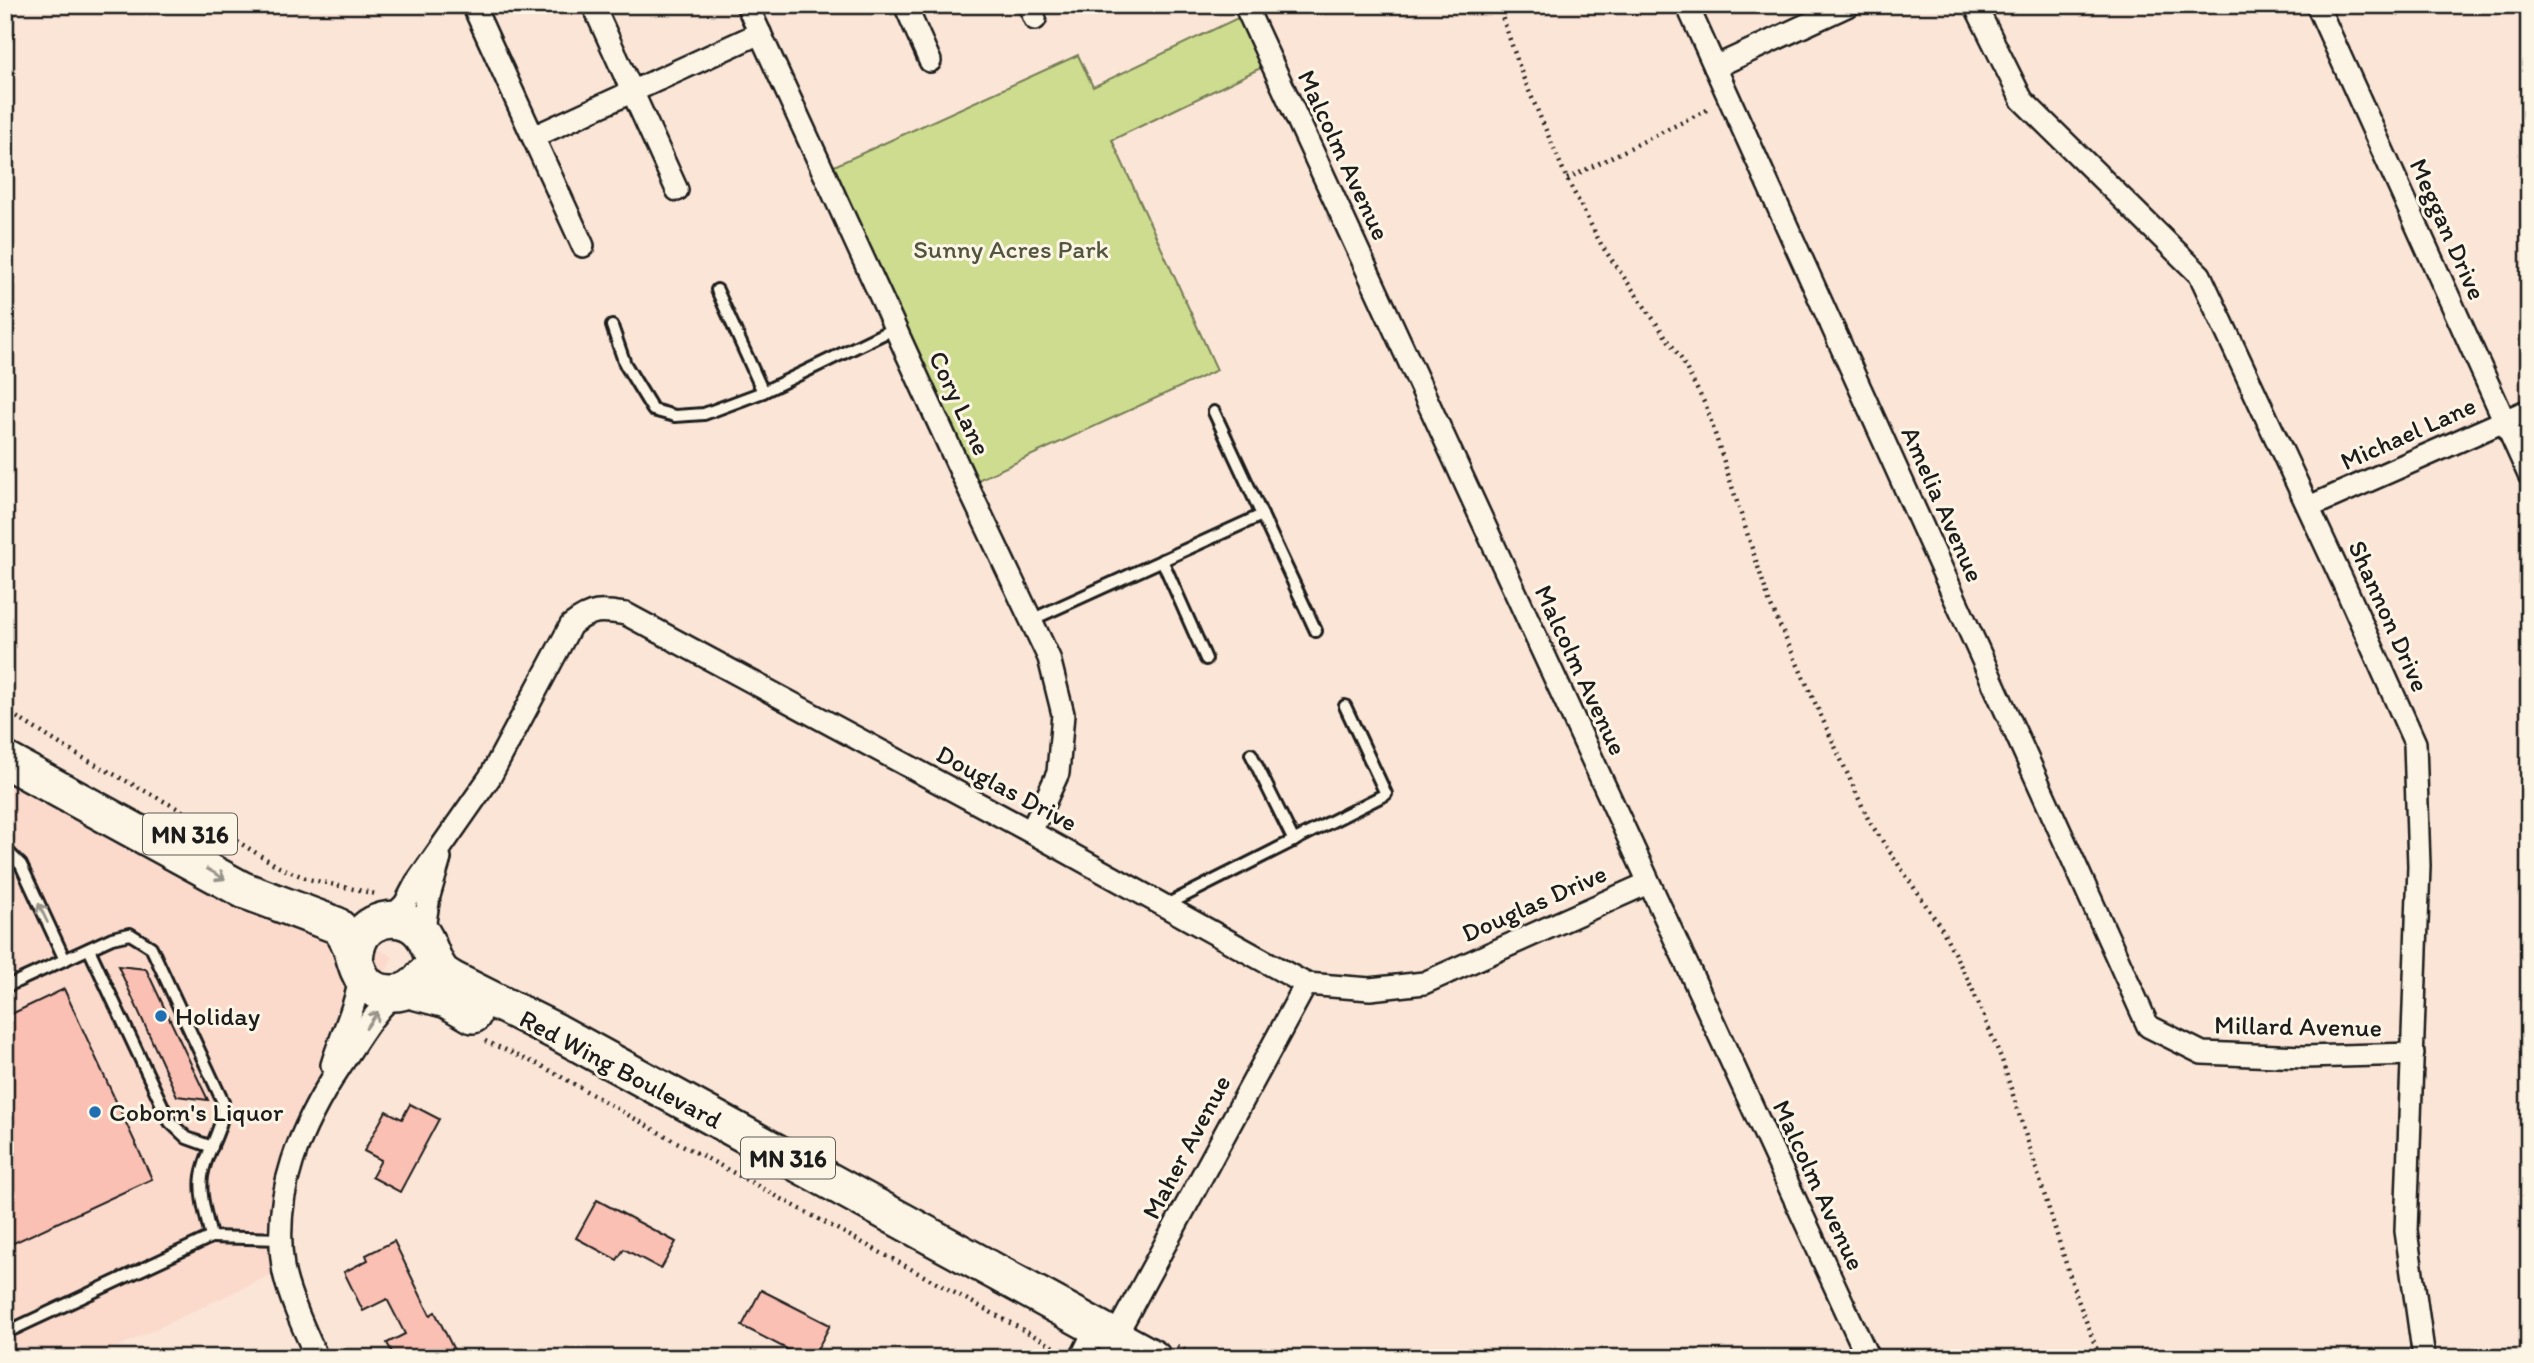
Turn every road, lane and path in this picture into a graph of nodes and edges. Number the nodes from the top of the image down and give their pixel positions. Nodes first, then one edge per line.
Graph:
1 (473, 5) edge
2 (593, 5) edge
3 (747, 5) edge
4 (905, 5) edge
5 (1245, 5) edge
6 (1498, 5) edge
7 (1687, 5) edge
8 (1849, 5) edge
9 (1975, 5) edge
10 (2317, 5) edge
11 (760, 33) junction
12 (930, 61) dead end
13 (1715, 67) junction
14 (633, 92) junction
15 (1730, 99) junction
16 (533, 137) junction
17 (1567, 179) junction
18 (677, 190) dead end
19 (583, 246) dead end
20 (717, 290) dead end
21 (612, 326) dead end
22 (895, 328) junction
23 (763, 392) junction
24 (2529, 410) edge
25 (1214, 412) dead end
26 (2504, 421) junction
27 (2529, 475) edge
28 (2309, 508) junction
29 (1262, 515) junction
30 (1162, 560) junction
31 (1031, 620) junction
32 (1316, 631) dead end
33 (1206, 659) dead end
34 (1345, 706) dead end
35 (5, 734) edge
36 (1251, 754) dead end
37 (5, 760) edge
38 (1031, 832) junction
39 (449, 837) junction
40 (1294, 841) junction
41 (5, 849) edge
42 (1648, 883) junction
43 (1164, 906) junction
44 (385, 920) junction
45 (426, 944) junction
46 (89, 949) junction
47 (65, 960) junction
48 (357, 968) junction
49 (1306, 984) junction
50 (5, 987) edge
51 (402, 992) junction
52 (2148, 1026) joint
53 (484, 1041) dead end
54 (2413, 1054) junction
55 (324, 1090) junction
56 (212, 1147) junction
57 (211, 1237) junction
58 (281, 1238) junction
59 (5, 1332) edge
60 (1093, 1349) edge
61 (317, 1358) edge
62 (1153, 1358) edge
63 (1868, 1358) edge
64 (2100, 1358) edge
65 (2424, 1358) edge

1 - 16 street
2 - 14 street
3 - 11 street, Cory Lane
4 - 12 street
5 - 42 street, Malcolm Avenue
6 - 17 path
7 - 13 street, Amelia Avenue
8 - 13 street
9 - 28 street, Shannon Drive
10 - 26 street, Meggan Drive
11 - 14 street
11 - 22 street, Cory Lane
13 - 15 street, Amelia Avenue
14 - 16 street
14 - 18 street
15 - 17 path
15 - 52 street, Amelia Avenue
16 - 19 street
17 - 64 path
20 - 23 lane
21 - 23 lane
22 - 23 lane
22 - 31 street, Cory Lane
24 - 26 street, Michael Lane
25 - 29 lane
26 - 27 street, Meggan Drive
26 - 28 street, Michael Lane
28 - 54 street, Shannon Drive
29 - 30 lane
29 - 32 lane
30 - 31 lane
30 - 33 lane
31 - 38 street, Cory Lane
34 - 40 lane
35 - 44 main road, Red Wing Boulevard / MN 316
36 - 40 lane
37 -> 48 main road, MN 316
38 - 39 street, Douglas Drive
38 - 43 street, Douglas Drive
39 - 44 street, Douglas Drive
39 - 45 street, Douglas Drive
40 - 43 lane
47 -> 41 lane
42 - 49 street, Douglas Drive
42 - 63 street, Malcolm Avenue
43 - 49 street, Douglas Drive
44 - 45 main road, Red Wing Boulevard / MN 316
44 - 48 main road
45 - 51 main road
45 - 60 main road, Red Wing Boulevard / MN 316
46 - 47 lane
46 - 56 lane
46 - 56 lane
47 - 50 lane
48 - 51 main road, Red Wing Boulevard / MN 316
48 - 55 street
49 - 60 street, Maher Avenue
55 -> 51 street
51 - 60 main road, Red Wing Boulevard / MN 316
52 - 54 street, Millard Avenue
53 - 60 path
54 - 65 street, Shannon Drive
55 - 58 street
56 - 57 lane
57 - 58 lane
57 - 59 lane
58 - 61 street
60 - 62 main road, Red Wing Boulevard / MN 316

